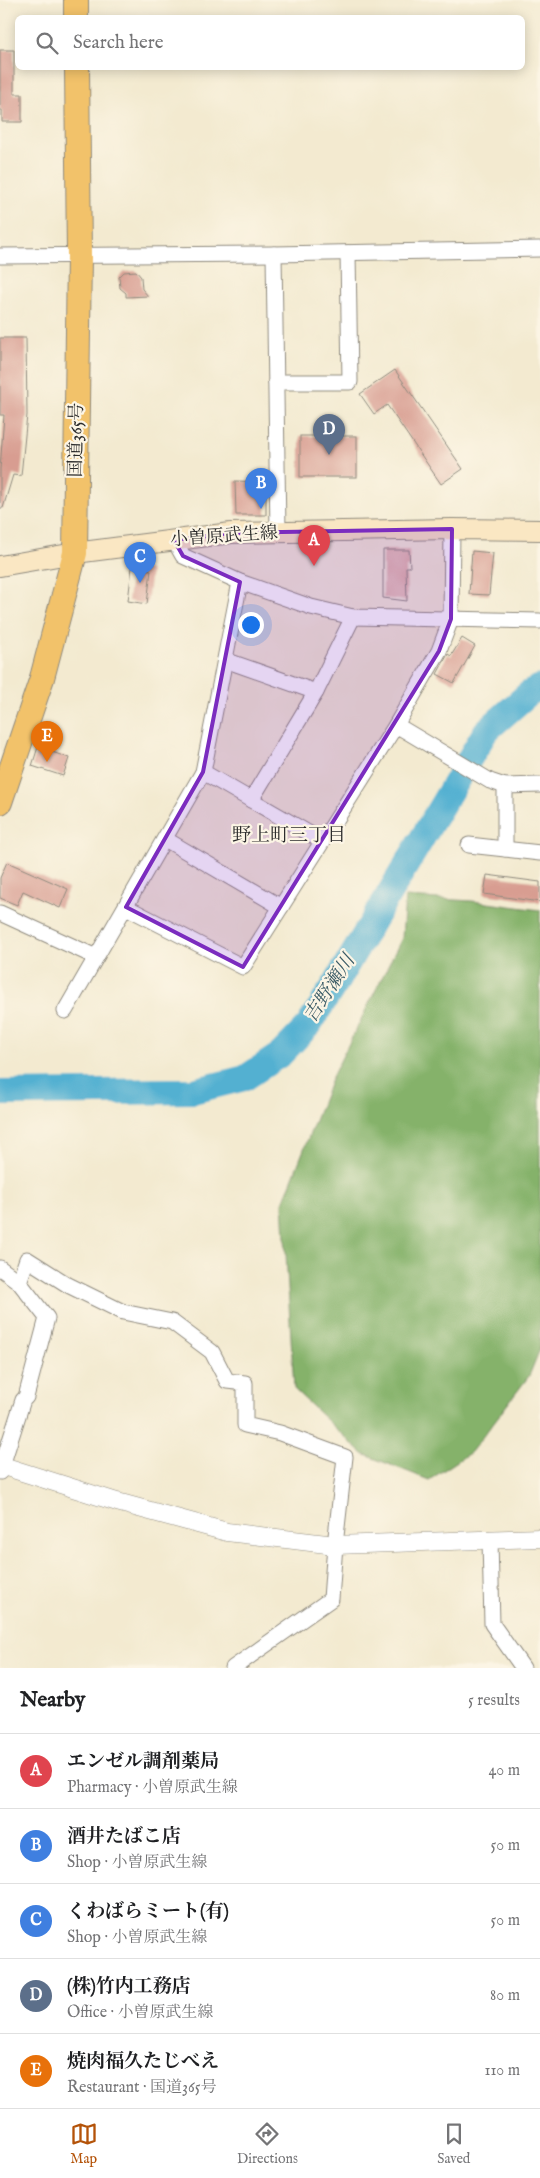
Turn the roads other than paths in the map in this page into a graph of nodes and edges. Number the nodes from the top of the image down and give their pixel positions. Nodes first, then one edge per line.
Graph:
1 (76, 0) edge
2 (76, 15) edge
3 (77, 70) edge
4 (540, 249) edge
5 (348, 253) junction
6 (274, 254) junction
7 (0, 256) edge
8 (79, 256) junction
9 (276, 382) junction
10 (452, 529) junction
11 (540, 530) edge
12 (278, 532) junction
13 (174, 540) junction
14 (75, 553) junction
15 (0, 566) edge
16 (240, 582) junction
17 (353, 617) junction
18 (451, 619) junction
19 (540, 621) edge
20 (225, 660) junction
21 (316, 692) junction
22 (396, 725) junction
23 (202, 772) junction
24 (540, 785) edge
25 (505, 786) junction
26 (251, 800) junction
27 (0, 802) edge
28 (164, 839) junction
29 (322, 841) junction
30 (469, 845) dead end
31 (505, 849) junction
32 (540, 853) edge
33 (126, 906) junction
34 (281, 906) junction
35 (0, 913) edge
36 (96, 957) junction
37 (65, 1011) dead end
38 (0, 1268) edge
39 (19, 1282) junction
40 (1, 1467) edge
41 (540, 1538) edge
42 (490, 1540) junction
43 (334, 1545) junction
44 (233, 1668) edge
45 (523, 1668) edge

1 - 2 highway
3 - 8 highway, 国道365号
4 - 5 street
5 - 6 street
5 - 9 street
6 - 8 street
6 - 9 street
7 - 8 street
8 - 14 highway, 国道365号
9 - 12 street
10 - 11 main road, 小曽原武生線
10 - 12 main road, 小曽原武生線
10 - 18 street
12 - 13 main road, 小曽原武生線
13 - 14 main road, 小曽原武生線
13 - 16 street
14 - 15 main road, 小曽原武生線
14 - 27 highway, 国道365号
16 - 17 street
16 - 20 street
17 - 18 street
17 - 21 street
18 - 19 street
18 - 22 street
20 - 21 street
20 - 23 street
21 - 26 street
22 - 25 street
22 - 29 street
23 - 26 street
23 - 28 street
24 - 25 street
25 - 31 street
26 - 29 street
28 - 33 street
28 - 34 street
29 - 34 street
30 - 31 street
31 - 32 street
33 - 34 street
33 - 36 street
35 - 36 street
36 - 37 street
38 - 39 street
39 - 40 street
39 - 43 street
40 - 43 street
41 - 42 street
42 - 43 street
42 - 45 street
43 - 44 street

